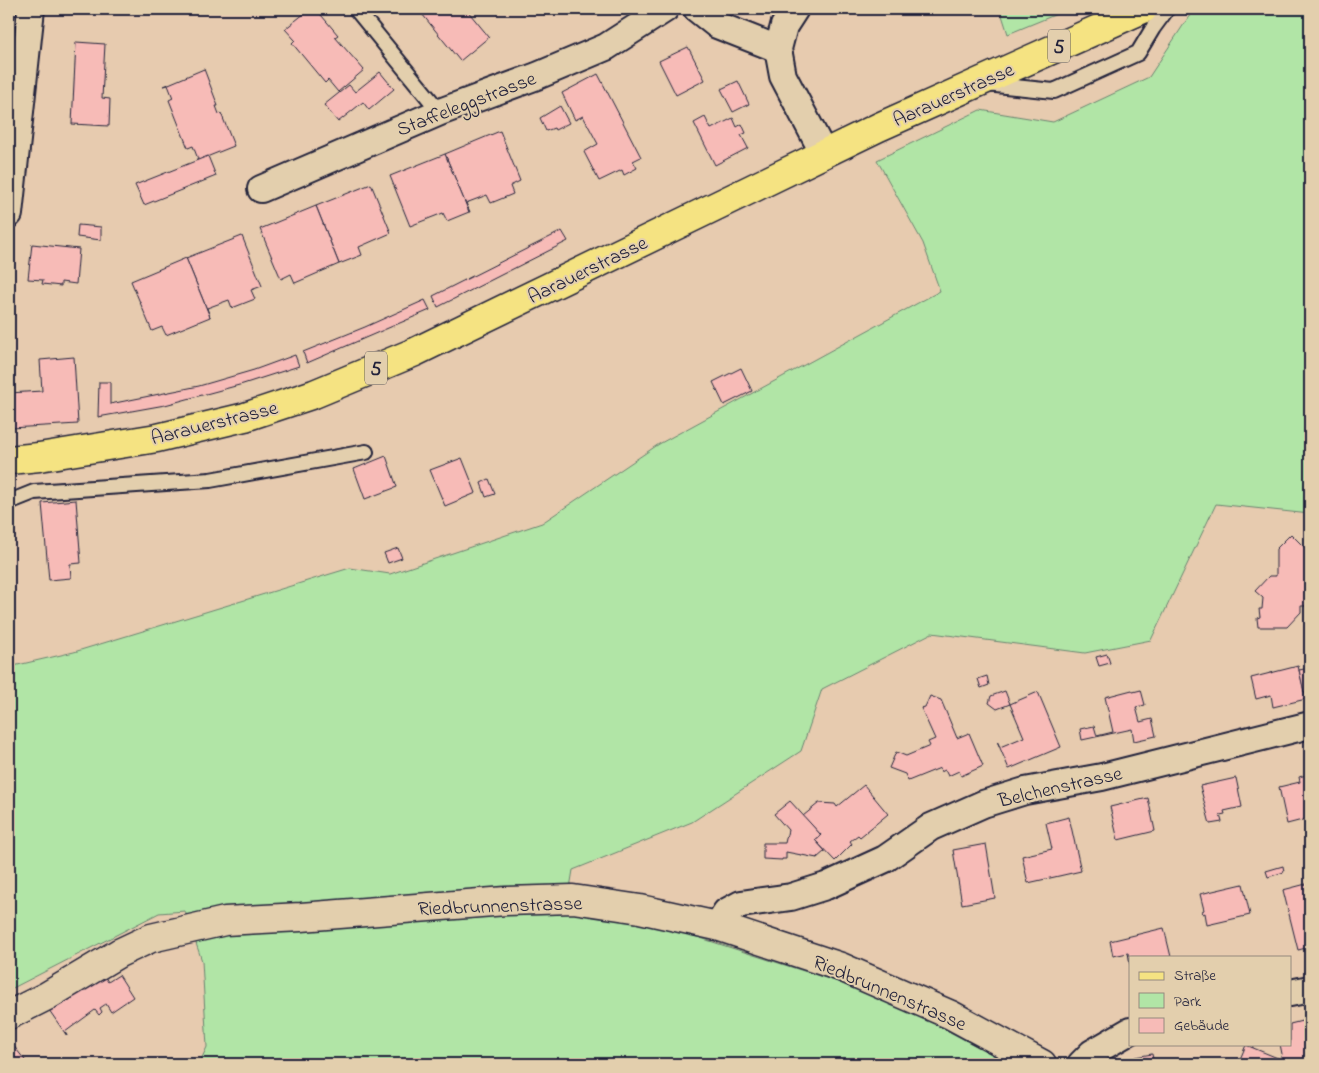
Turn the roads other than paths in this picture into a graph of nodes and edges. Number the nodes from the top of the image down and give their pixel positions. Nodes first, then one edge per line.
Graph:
1 (31, 9) edge
2 (356, 9) edge
3 (665, 9) edge
4 (697, 9) edge
5 (795, 9) edge
6 (1143, 9) edge
7 (1167, 9) edge
8 (778, 49) junction
9 (975, 83) junction
10 (440, 112) junction
11 (824, 154) junction
12 (261, 188) dead end
13 (9, 214) edge
14 (366, 452) dead end
15 (9, 460) edge
16 (9, 502) edge
17 (1310, 725) edge
18 (717, 926) junction
19 (1310, 989) edge
20 (1292, 993) edge
21 (9, 1015) edge
22 (1129, 1032) edge
23 (1042, 1064) edge
24 (1081, 1064) edge

1 - 13 street
2 - 10 lane
3 - 10 street, Staffeleggstrasse
4 - 8 street
5 - 8 street
6 - 9 main road, Aarauerstrasse / 5
7 - 9 lane
8 - 11 street
9 - 11 main road, Aarauerstrasse / 5
10 - 12 street, Staffeleggstrasse
11 - 15 main road, Aarauerstrasse / 5
14 - 16 lane
17 - 18 street, Belchenstrasse
18 - 21 street, Riedbrunnenstrasse
18 - 23 street, Riedbrunnenstrasse
19 - 20 street
22 - 24 street

